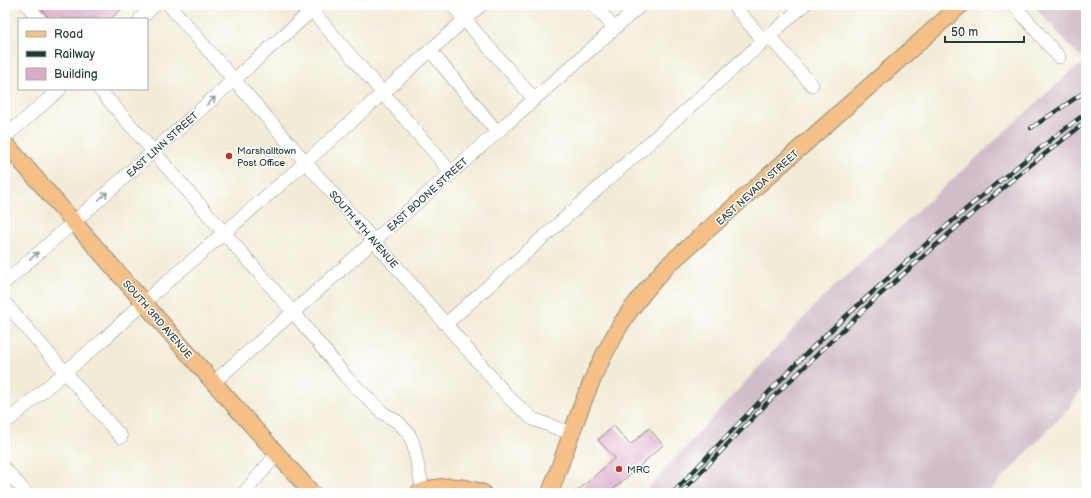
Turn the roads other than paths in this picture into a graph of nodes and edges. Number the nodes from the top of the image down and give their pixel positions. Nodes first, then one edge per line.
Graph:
1 (27, 5) edge
2 (155, 5) edge
3 (169, 5) edge
4 (452, 5) edge
5 (481, 5) edge
6 (594, 5) edge
7 (640, 5) edge
8 (733, 5) edge
9 (804, 5) edge
10 (961, 5) edge
11 (1014, 5) edge
12 (312, 7) edge
13 (38, 18) edge
14 (141, 18) edge
15 (465, 20) junction
16 (614, 28) junction
17 (767, 38) junction
18 (430, 50) junction
19 (1059, 57) dead end
20 (234, 80) junction
21 (812, 85) dead end
22 (59, 90) edge
23 (100, 90) edge
24 (383, 93) junction
25 (534, 99) junction
26 (497, 132) junction
27 (5, 137) edge
28 (5, 143) edge
29 (153, 152) junction
30 (306, 162) junction
31 (451, 172) junction
32 (74, 222) junction
33 (224, 233) junction
34 (374, 241) junction
35 (5, 282) edge
36 (144, 302) junction
37 (5, 303) edge
38 (293, 312) junction
39 (446, 324) junction
40 (65, 372) junction
41 (214, 382) junction
42 (5, 423) edge
43 (572, 434) junction
44 (121, 437) dead end
45 (277, 454) junction
46 (5, 469) edge
47 (421, 492) edge
48 (26, 493) edge
49 (244, 493) edge
50 (312, 493) edge
51 (483, 493) edge
52 (550, 493) edge

1 - 13 street
2 - 14 street
3 - 20 street, SOUTH 4TH AVENUE
4 - 15 street
5 - 15 street
6 - 16 street
7 - 16 street, EAST BOONE STREET
8 - 17 street
9 - 17 street
10 - 43 main road, EAST NEVADA STREET
11 - 19 street
12 - 20 street, EAST LINN STREET
12 - 24 street
15 - 18 street
15 - 25 street
16 - 25 street, EAST BOONE STREET
17 - 21 street
17 - 39 street
18 - 24 street
18 - 26 street
29 -> 20 street, EAST LINN STREET
20 - 30 street, SOUTH 4TH AVENUE
22 - 27 street
23 - 29 street
24 - 30 street
24 - 31 street
25 - 26 street, EAST BOONE STREET
26 - 31 street, EAST BOONE STREET
28 - 32 main road, SOUTH 3RD AVENUE
32 -> 29 street, EAST LINN STREET
29 - 33 street
30 - 33 street
30 - 34 street, SOUTH 4TH AVENUE
31 - 34 street, EAST BOONE STREET
35 -> 32 street, EAST LINN STREET
32 - 36 main road, SOUTH 3RD AVENUE
33 - 36 street
33 - 38 street
34 - 38 street, EAST BOONE STREET
34 - 39 street, SOUTH 4TH AVENUE
36 - 40 street
36 - 41 main road, SOUTH 3RD AVENUE
37 - 40 street
38 - 41 street, EAST BOONE STREET
38 - 47 street
39 - 43 street, SOUTH 4TH AVENUE
40 - 42 street
40 - 44 street
41 - 45 main road, SOUTH 3RD AVENUE
43 - 52 main road, EAST NEVADA STREET
45 - 49 street
45 - 50 main road, SOUTH 3RD AVENUE
46 - 48 street
47 - 51 main road

